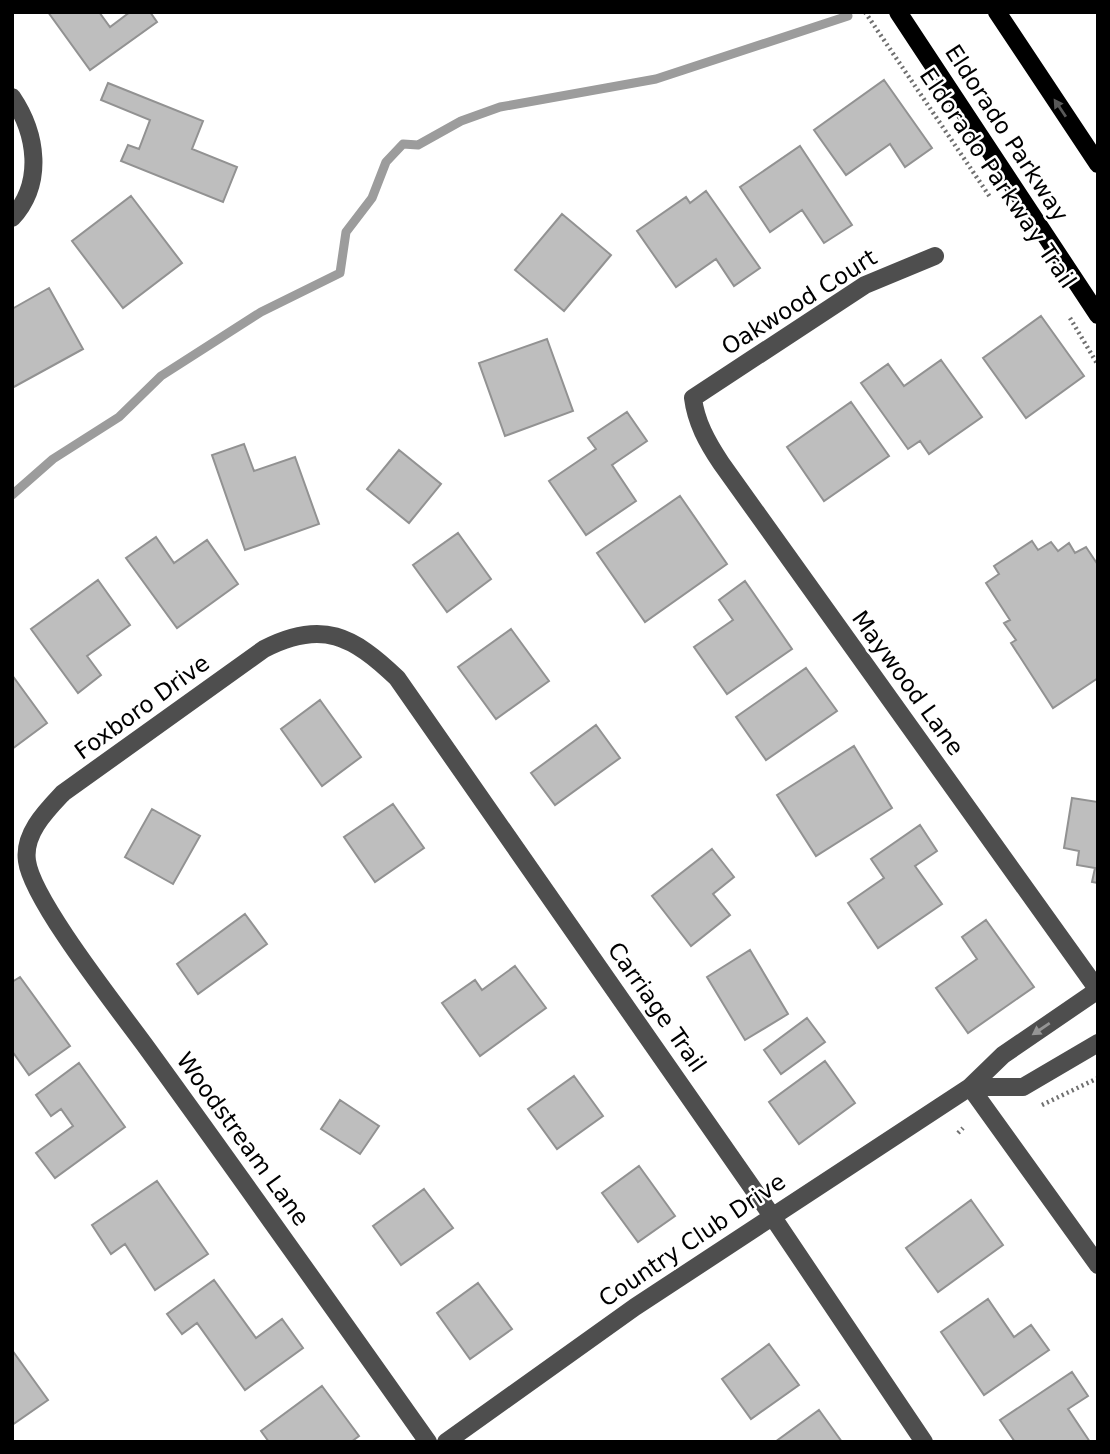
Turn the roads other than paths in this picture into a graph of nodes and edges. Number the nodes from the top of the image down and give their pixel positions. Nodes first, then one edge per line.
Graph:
1 (898, 12) edge
2 (997, 12) edge
3 (12, 97) edge
4 (1098, 164) edge
5 (12, 218) edge
6 (935, 256) dead end
7 (1098, 315) edge
8 (693, 398) joint
9 (320, 632) joint
10 (26, 859) joint
11 (1098, 990) edge
12 (1098, 1043) edge
13 (970, 1087) junction
14 (772, 1216) junction
15 (1098, 1265) edge
16 (428, 1442) edge
17 (446, 1442) edge
18 (924, 1442) edge

1 - 7 main road, Eldorado Parkway
4 -> 2 main road
3 - 5 street
6 - 8 street, Oakwood Court
8 - 11 street, Maywood Lane
9 - 10 street, Foxboro Drive
9 - 14 street, Carriage Trail
10 - 16 street, Woodstream Lane
11 -> 13 street, Country Club Drive
12 - 13 street
13 - 14 street, Country Club Drive
13 - 15 street
14 - 17 street, Country Club Drive
14 - 18 street, Carriage Trail

